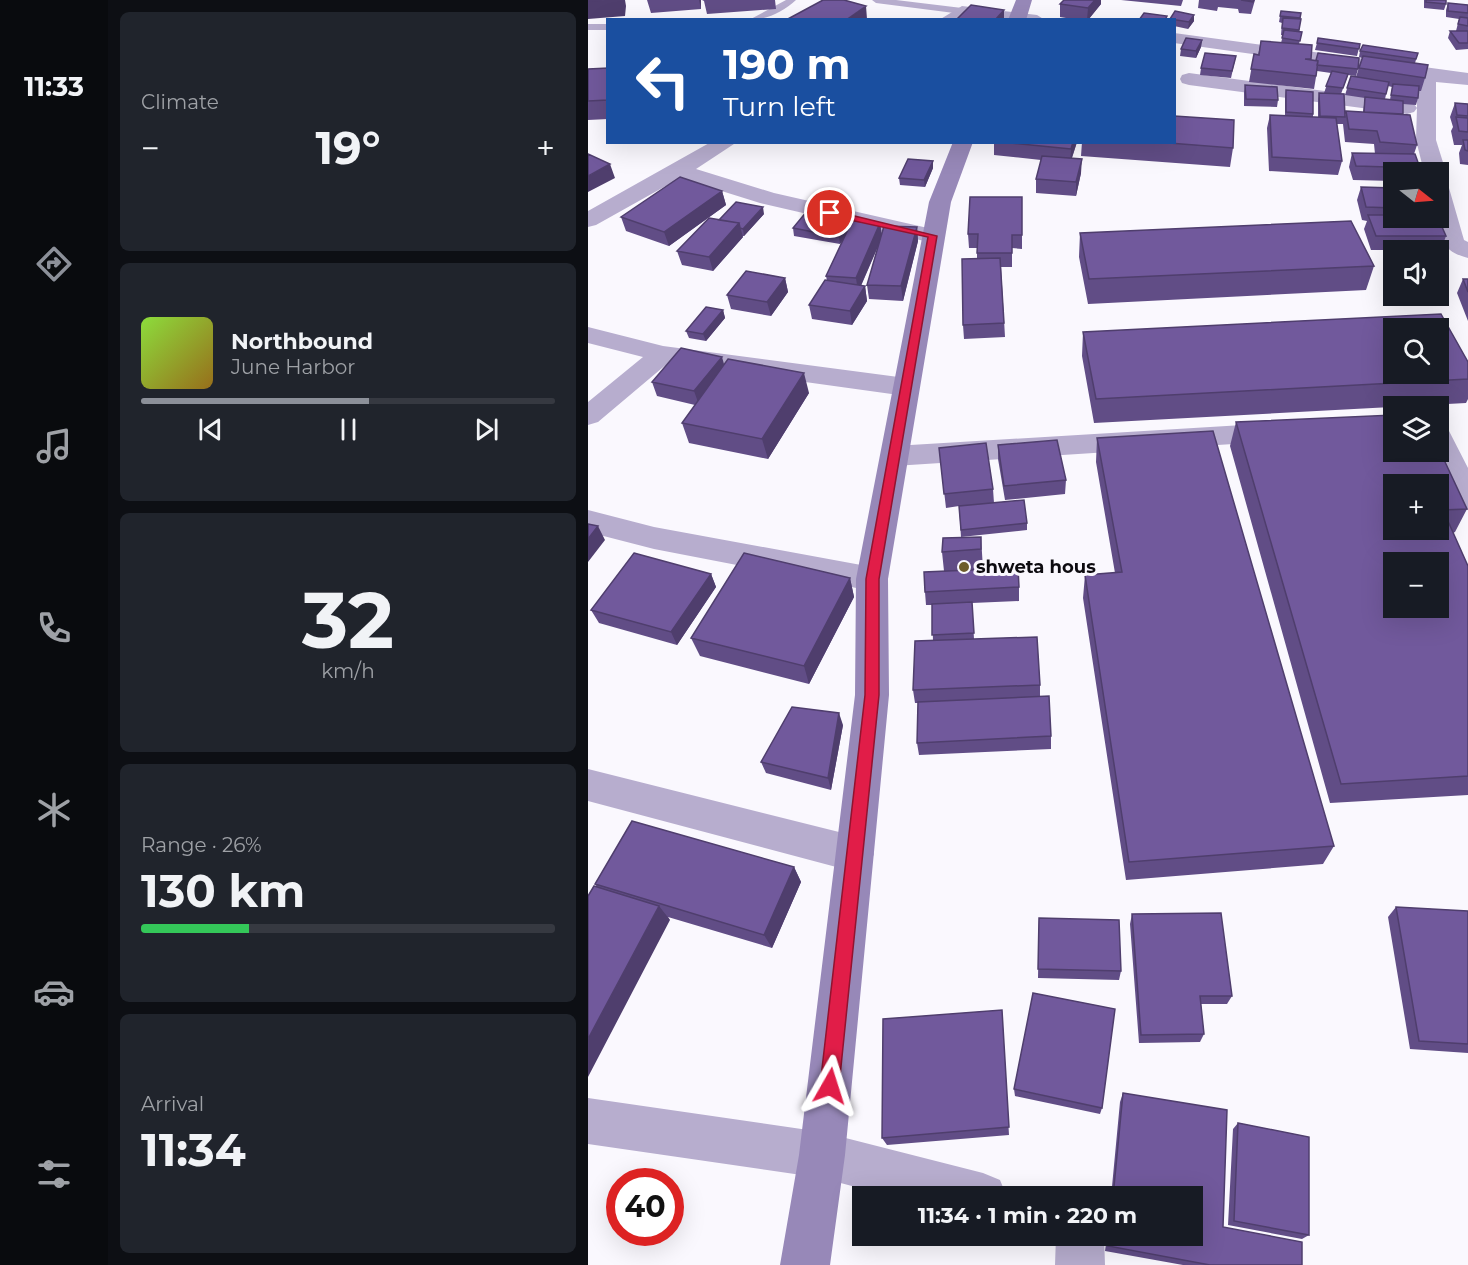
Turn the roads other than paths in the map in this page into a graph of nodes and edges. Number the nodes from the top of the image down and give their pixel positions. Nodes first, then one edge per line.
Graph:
1 (792, 0) edge
2 (876, 0) edge
3 (1024, 0) edge
4 (954, 15) edge
5 (758, 18) edge
6 (1018, 18) edge
7 (588, 27) edge
8 (606, 27) edge
9 (1176, 38) edge
10 (1427, 75) junction
11 (1189, 79) dead end
12 (1468, 79) edge
13 (1426, 110) junction
14 (724, 144) edge
15 (962, 144) edge
16 (1432, 162) edge
17 (678, 171) junction
18 (588, 220) edge
19 (1449, 226) edge
20 (933, 236) junction
21 (1468, 250) edge
22 (588, 336) edge
23 (663, 354) junction
24 (906, 387) junction
25 (588, 416) edge
26 (1298, 430) edge
27 (894, 456) junction
28 (1449, 459) edge
29 (1468, 498) edge
30 (588, 521) edge
31 (872, 579) junction
32 (588, 785) edge
33 (855, 854) junction
34 (588, 1121) edge
35 (822, 1155) junction
36 (941, 1186) edge
37 (1080, 1246) edge
38 (805, 1265) edge
39 (1080, 1265) edge

1 - 5 lane
2 - 4 lane
3 - 6 street
4 - 6 street
7 - 8 lane
9 - 10 street
10 - 12 street
10 - 13 street
11 - 13 street
13 - 16 street
14 - 17 street
15 - 20 street
17 - 18 street
17 - 20 street
19 - 21 street
20 - 24 street
22 - 23 street
23 - 24 street
23 - 25 street
24 - 27 street
26 - 27 street
27 - 31 street
28 - 29 street
30 - 31 street
31 - 33 street
32 - 33 street
33 - 35 street
34 - 35 street
35 - 36 street
35 - 38 street
37 - 39 street

